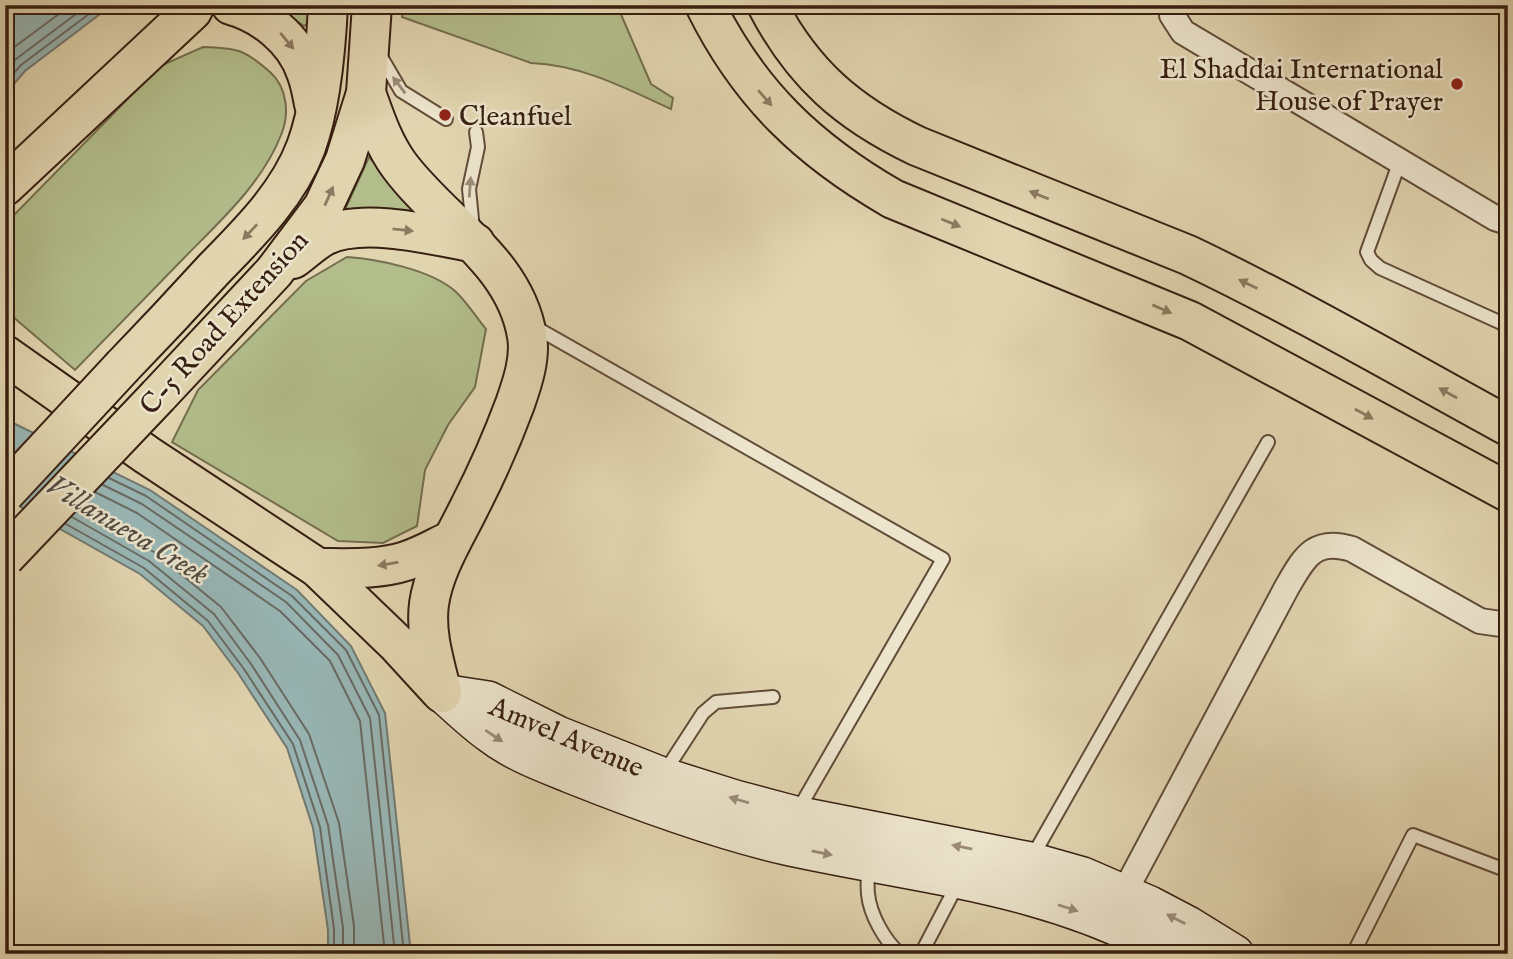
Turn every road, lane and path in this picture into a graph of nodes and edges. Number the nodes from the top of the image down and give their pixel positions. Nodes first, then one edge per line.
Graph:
1 (231, 5) edge
2 (328, 5) edge
3 (705, 5) edge
4 (767, 5) edge
5 (1175, 5) edge
6 (201, 7) edge
7 (370, 20) edge
8 (366, 93) junction
9 (316, 109) junction
10 (446, 118) dead end
11 (476, 132) dead end
12 (1400, 161) junction
13 (5, 186) edge
14 (1508, 222) edge
15 (475, 243) junction
16 (274, 272) junction
17 (523, 320) junction
18 (1508, 326) edge
19 (5, 355) edge
20 (1508, 426) edge
21 (1268, 442) dead end
22 (1508, 492) edge
23 (5, 493) edge
24 (452, 540) junction
25 (5, 557) edge
26 (318, 568) junction
27 (1508, 625) edge
28 (442, 693) junction
29 (773, 696) dead end
30 (662, 776) junction
31 (796, 815) junction
32 (868, 862) junction
33 (1508, 871) edge
34 (1021, 876) junction
35 (960, 878) junction
36 (1116, 907) junction
37 (1161, 951) edge
38 (900, 954) edge
39 (921, 954) edge
40 (1235, 954) edge
41 (1353, 954) edge

1 -> 9 main road
2 - 9 main road, C-5 Road Extension
3 -> 22 main road
20 -> 4 main road
5 - 12 street
6 - 13 main road
7 - 8 main road, C-5 Road Extension
10 -> 7 lane
8 - 15 main road
16 -> 8 main road, C-5 Road Extension
9 -> 23 main road, C-5 Road Extension, bridge
15 -> 11 lane
12 - 14 street
12 - 18 lane
16 -> 15 main road
15 - 17 main road
16 - 25 main road, C-5 Road Extension, bridge
17 - 24 main road
17 - 31 lane
19 - 26 main road
21 - 34 lane
24 -> 26 main road
24 - 28 main road
26 - 28 main road
27 - 36 street
28 - 30 main road, Amvel Avenue
28 -> 32 main road, Amvel Avenue
29 - 30 lane
31 -> 30 main road, Amvel Avenue
34 -> 31 main road, Amvel Avenue
32 - 35 main road, Amvel Avenue
32 - 38 lane
33 - 41 lane
34 - 35 main road, Amvel Avenue
34 - 36 main road, Amvel Avenue
35 - 39 lane
36 - 37 main road, Amvel Avenue
40 -> 36 main road, Amvel Avenue

